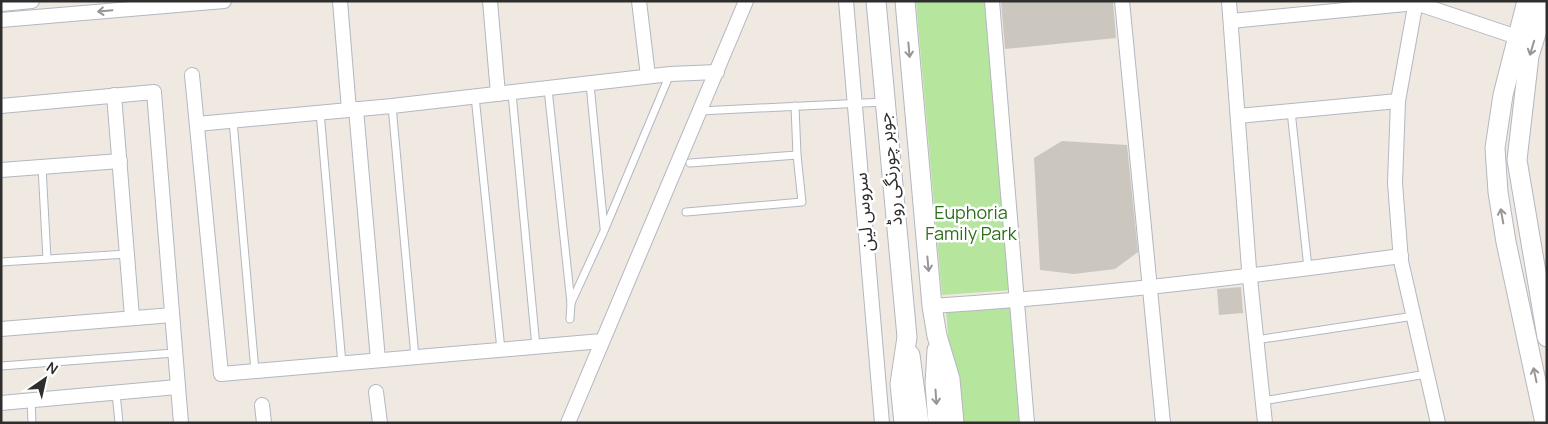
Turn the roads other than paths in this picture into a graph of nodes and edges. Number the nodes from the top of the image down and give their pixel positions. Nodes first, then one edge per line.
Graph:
1 (32, 1) edge
2 (224, 1) edge
3 (340, 1) edge
4 (490, 1) edge
5 (639, 1) edge
6 (746, 1) edge
7 (846, 1) edge
8 (876, 1) edge
9 (905, 1) edge
10 (992, 1) edge
11 (1122, 1) edge
12 (1229, 1) edge
13 (1527, 1) edge
14 (1546, 1) edge
15 (1416, 2) edge
16 (1, 4) edge
17 (1322, 7) edge
18 (1, 20) edge
19 (1231, 20) junction
20 (1517, 37) junction
21 (717, 72) junction
22 (192, 74) dead end
23 (670, 74) junction
24 (648, 76) junction
25 (590, 84) junction
26 (548, 89) junction
27 (505, 93) junction
28 (114, 95) junction
29 (475, 96) junction
30 (1398, 101) junction
31 (855, 102) junction
32 (884, 102) junction
33 (1, 106) edge
34 (392, 106) junction
35 (795, 106) junction
36 (353, 110) junction
37 (700, 111) junction
38 (1291, 111) junction
39 (320, 112) junction
40 (1238, 116) junction
41 (233, 121) junction
42 (197, 124) junction
43 (797, 155) junction
44 (120, 161) junction
45 (690, 163) dead end
46 (42, 167) junction
47 (1, 170) edge
48 (686, 212) dead end
49 (604, 231) junction
50 (127, 254) junction
51 (1401, 256) junction
52 (47, 259) junction
53 (1540, 260) edge
54 (1, 262) edge
55 (1308, 268) junction
56 (1250, 276) junction
57 (1148, 287) junction
58 (1017, 301) junction
59 (571, 303) junction
60 (932, 306) junction
61 (172, 315) junction
62 (1414, 316) junction
63 (132, 317) junction
64 (570, 320) dead end
65 (1, 329) edge
66 (937, 336) junction
67 (1547, 337) edge
68 (907, 338) junction
69 (1256, 340) junction
70 (602, 341) junction
71 (536, 346) junction
72 (501, 350) junction
73 (174, 354) junction
74 (415, 357) junction
75 (378, 360) junction
76 (342, 364) junction
77 (1, 366) edge
78 (255, 371) junction
79 (1428, 374) junction
80 (177, 387) junction
81 (376, 392) dead end
82 (116, 393) junction
83 (31, 400) junction
84 (1262, 401) junction
85 (1, 403) edge
86 (262, 405) dead end
87 (32, 423) edge
88 (120, 423) edge
89 (181, 423) edge
90 (264, 423) edge
91 (380, 423) edge
92 (568, 423) edge
93 (882, 423) edge
94 (904, 423) edge
95 (919, 423) edge
96 (938, 423) edge
97 (954, 423) edge
98 (1027, 423) edge
99 (1163, 423) edge
100 (1265, 423) edge
101 (1438, 423) edge
102 (1545, 423) edge

1 - 16 street
2 -> 18 street
3 - 36 street
4 - 27 street
5 - 24 street
6 - 21 street
7 - 31 street, سروس لین
8 - 32 main road, جوہر چورنگی روڈ
9 -> 60 main road, جوہر چورنگی روڈ
10 - 58 street
11 - 57 street
12 - 19 street
13 - 20 main road
14 -> 53 main road
15 - 17 street
15 - 20 street
15 - 30 street
17 - 19 street
19 - 40 street
102 -> 20 main road
21 - 23 street
21 - 37 street
22 - 42 street
23 - 24 street
23 - 49 lane
24 - 25 street
25 - 26 street
25 - 49 lane
26 - 27 street
26 - 59 lane
27 - 29 street
27 - 71 lane
28 - 33 street
28 - 44 street
28 - 61 street
29 - 34 street
29 - 72 lane
30 - 38 street
30 - 51 street
31 - 32 lane
31 - 35 lane
31 - 93 street, سروس لین
32 - 68 main road, جوہر چورنگی روڈ
34 - 36 street
34 - 74 lane
35 - 37 lane
35 - 43 lane
36 - 39 street
36 - 75 street
37 - 70 street
38 - 40 street
38 - 55 lane
39 - 41 street
39 - 76 lane
40 - 56 street
41 - 42 street
41 - 78 lane
42 - 78 street
43 - 45 lane
43 - 48 lane
44 - 46 street
44 - 50 street
46 - 47 street
46 - 52 lane
49 - 59 lane
50 - 52 lane
50 - 63 street
51 - 55 street
51 - 62 street
52 - 54 lane
53 - 67 main road
55 - 56 street
56 - 57 street
56 - 69 street
57 - 58 street
57 - 99 street
58 - 60 street
58 - 98 street
59 - 64 lane
60 - 66 main road, جوہر چورنگی روڈ
61 - 63 street
61 - 73 street
62 - 69 lane
62 - 79 street
63 - 65 street
66 -> 96 main road, جوہر چورنگی روڈ
66 - 97 main road, جوہر چورنگی روڈ
68 - 94 main road, جوہر چورنگی روڈ
68 - 95 main road, جوہر چورنگی روڈ
69 - 84 street
70 - 71 street
70 - 92 street
71 - 72 street
72 - 74 street
73 - 77 lane
73 - 80 street
74 - 75 street
75 - 76 street
76 - 78 street
79 - 84 lane
79 - 101 street
80 - 82 street
80 - 89 street
81 - 91 street
82 - 83 street
82 - 88 lane
83 - 85 street
83 - 87 lane
84 - 100 street
86 - 90 street

